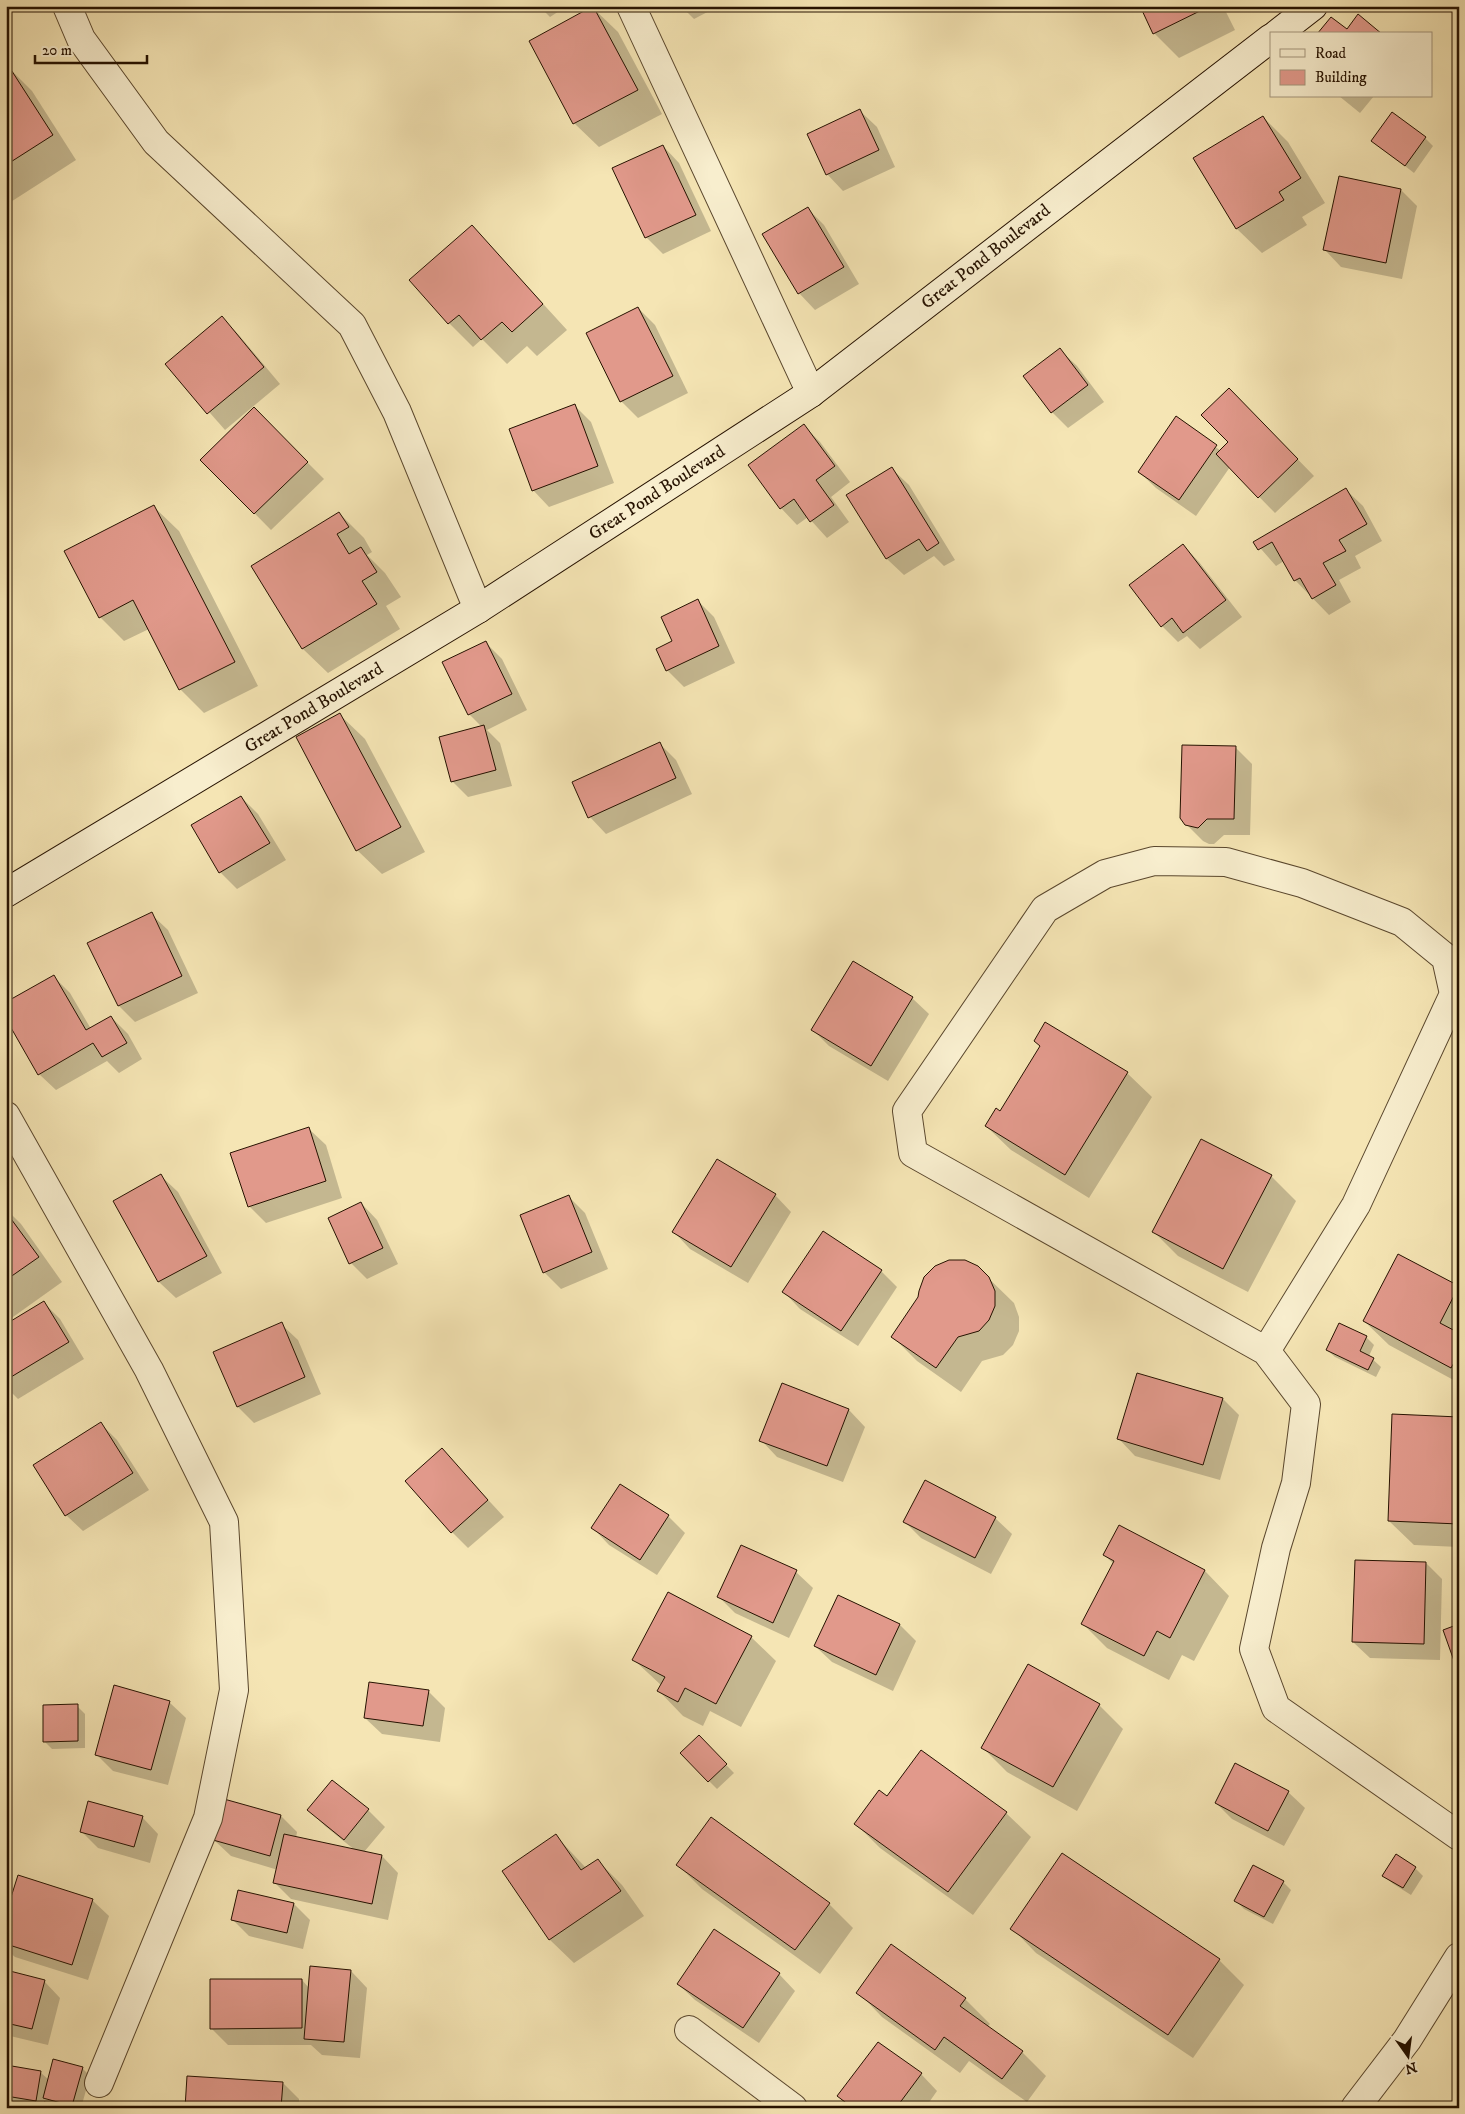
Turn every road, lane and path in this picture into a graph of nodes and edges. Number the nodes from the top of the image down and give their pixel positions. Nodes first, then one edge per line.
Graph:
1 (67, 6) edge
2 (630, 6) edge
3 (1313, 6) edge
4 (1280, 32) edge
5 (1270, 39) edge
6 (811, 393) junction
7 (478, 609) junction
8 (6, 893) edge
9 (6, 1116) edge
10 (1266, 1351) junction
11 (1459, 1836) edge
12 (1459, 1957) edge
13 (689, 2030) dead end
14 (99, 2083) dead end
15 (792, 2108) edge
16 (1355, 2108) edge

1 - 7 street
2 - 6 street
3 - 4 street
5 - 6 street, Great Pond Boulevard
6 - 7 street, Great Pond Boulevard
7 - 8 street, Great Pond Boulevard
9 - 14 street
10 - 10 street
10 - 11 street
12 - 16 street
13 - 15 street

